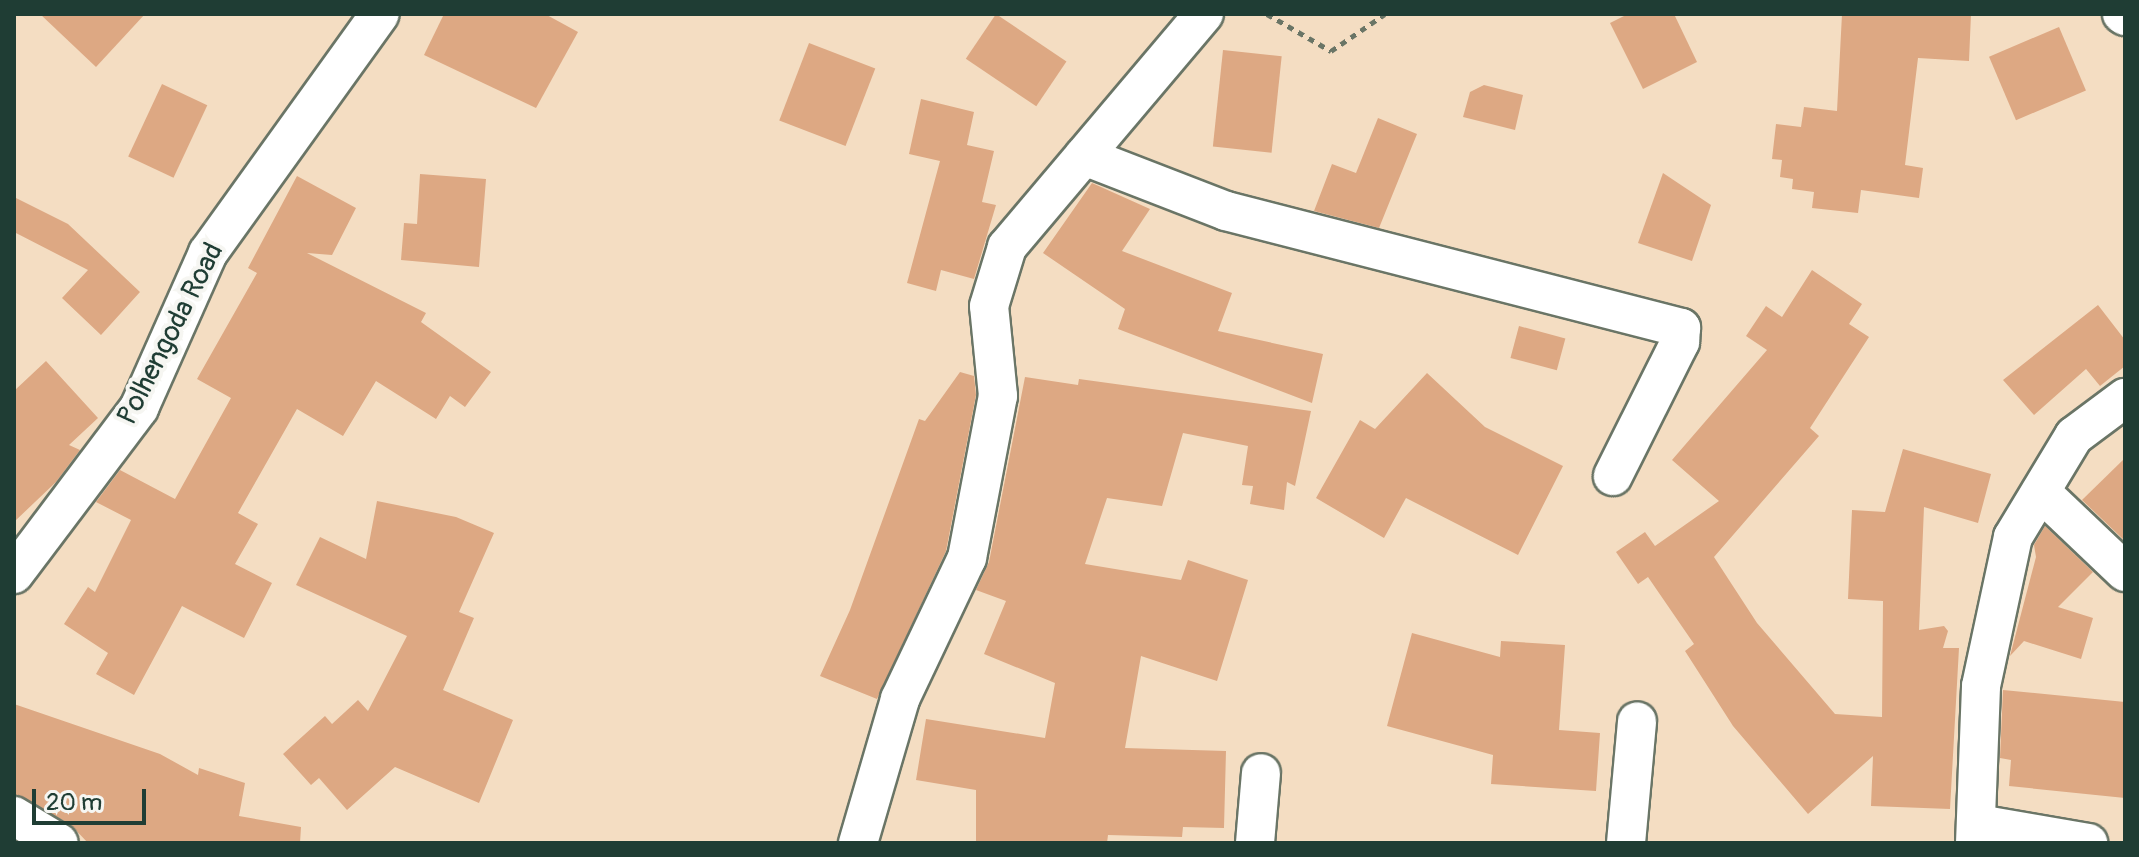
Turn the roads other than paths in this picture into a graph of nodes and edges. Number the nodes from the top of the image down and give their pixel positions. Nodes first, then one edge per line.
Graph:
1 (380, 14) edge
2 (1204, 14) edge
3 (1084, 156) junction
4 (2125, 398) edge
5 (1613, 476) dead end
6 (2041, 492) junction
7 (2125, 572) edge
8 (14, 574) edge
9 (1637, 721) dead end
10 (1261, 773) dead end
11 (14, 816) edge
12 (1977, 834) edge
13 (59, 843) edge
14 (858, 843) edge
15 (1255, 843) edge
16 (1626, 843) edge
17 (2088, 843) edge

1 - 8 street, Polhengoda Road
2 - 3 street
3 - 5 street
3 - 14 street
4 - 6 street
6 - 7 street
6 - 12 street
9 - 16 street
10 - 15 street
11 - 13 street
12 - 17 street

